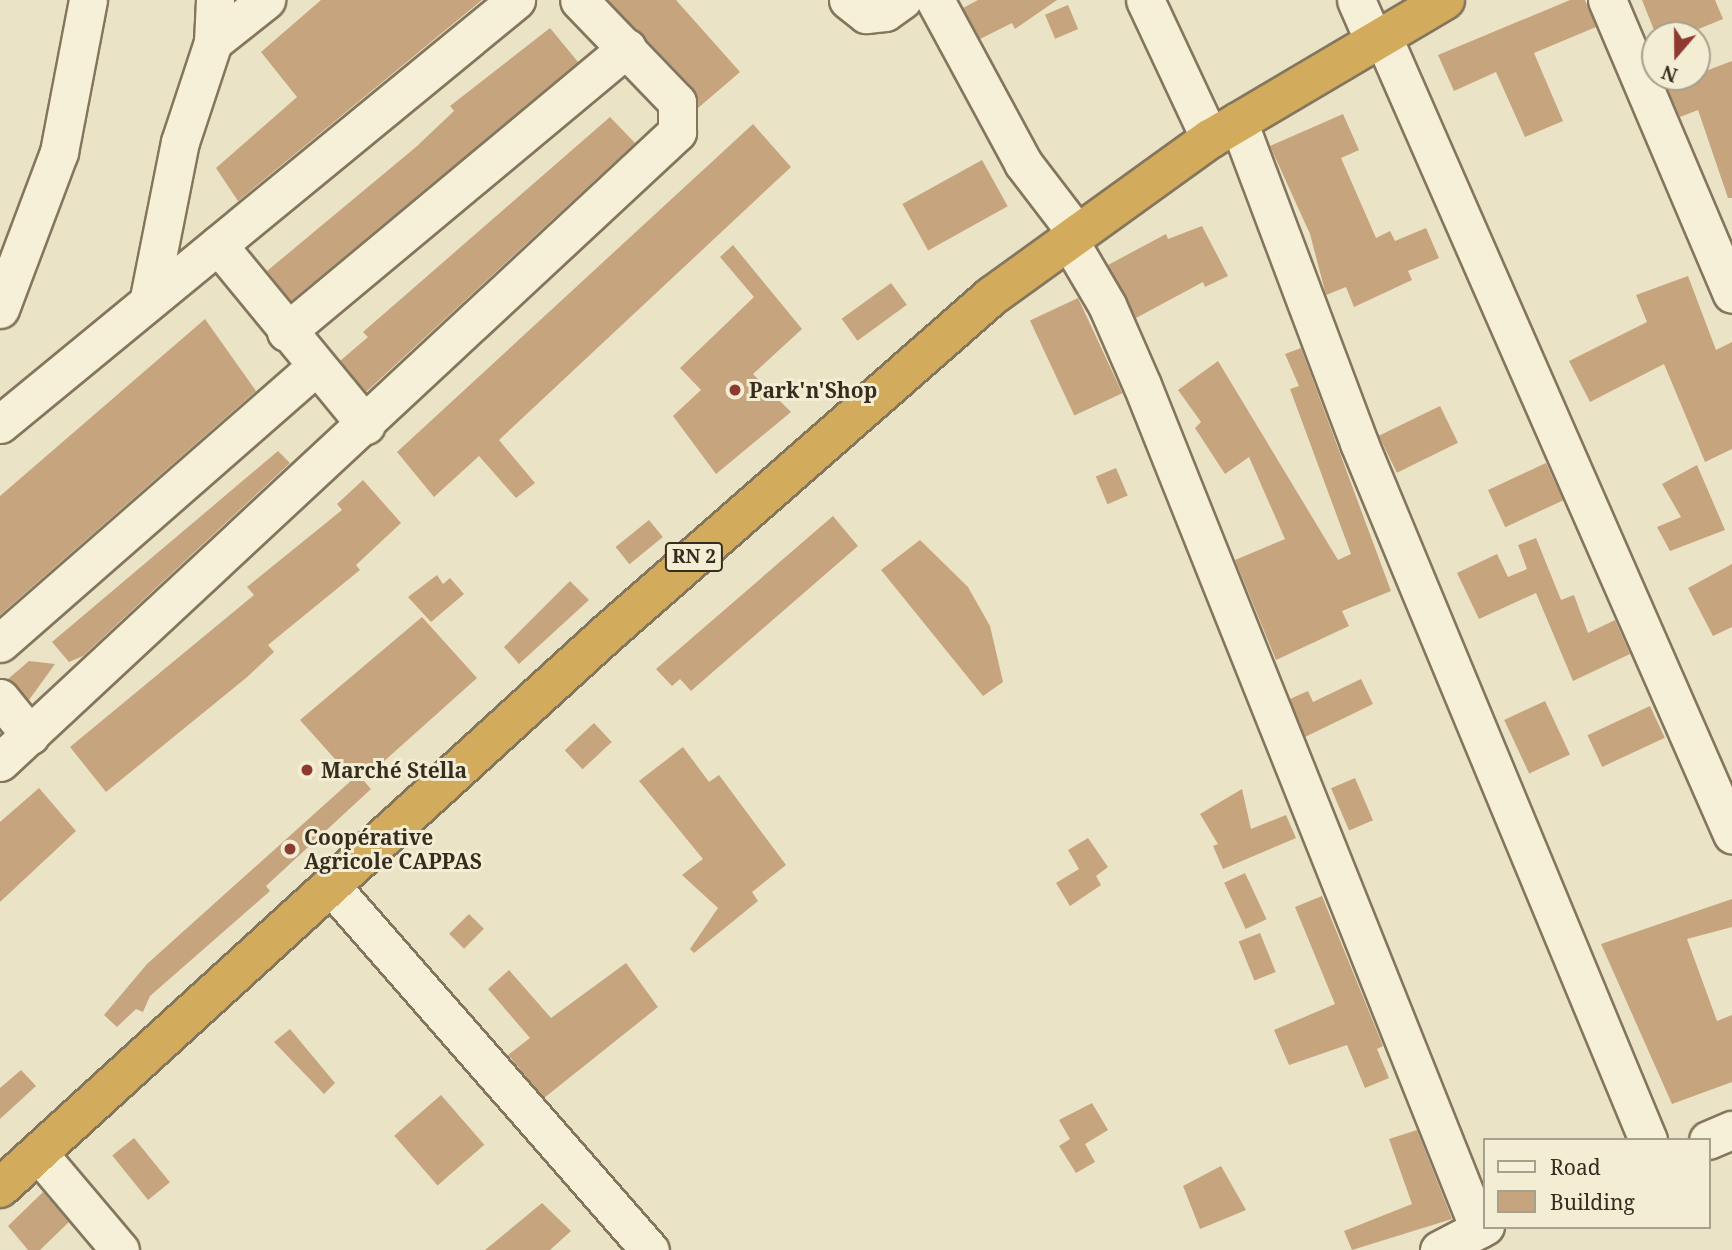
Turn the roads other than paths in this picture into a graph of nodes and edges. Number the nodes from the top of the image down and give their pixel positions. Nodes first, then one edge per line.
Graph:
1 (88, 0) edge
2 (215, 0) edge
3 (266, 0) edge
4 (516, 0) edge
5 (579, 0) edge
6 (848, 0) edge
7 (902, 0) edge
8 (935, 0) edge
9 (1145, 0) edge
10 (1356, 0) edge
11 (1445, 0) edge
12 (1607, 0) edge
13 (1377, 36) junction
14 (213, 42) junction
15 (627, 48) junction
16 (1224, 130) junction
17 (1071, 234) junction
18 (218, 245) junction
19 (1732, 294) edge
20 (149, 298) junction
21 (0, 309) edge
22 (286, 332) junction
23 (316, 366) junction
24 (0, 425) edge
25 (366, 425) junction
26 (0, 643) edge
27 (0, 698) edge
28 (30, 735) junction
29 (0, 762) edge
30 (1732, 834) edge
31 (331, 886) junction
32 (1732, 1130) edge
33 (1647, 1138) edge
34 (1711, 1139) edge
35 (38, 1153) junction
36 (0, 1188) edge
37 (1482, 1228) edge
38 (120, 1250) edge
39 (650, 1250) edge
40 (1439, 1250) edge

1 - 21 street
2 - 14 street
3 - 14 street
4 - 18 street
5 - 15 street
6 - 7 street
8 - 17 street
9 - 16 street
10 - 13 street
11 - 13 highway, RN 2
12 - 19 street
13 - 16 highway, RN 2
13 - 30 street
14 - 20 street
15 - 22 street
15 - 25 street
16 - 17 highway, RN 2
16 - 33 street
17 - 31 highway, RN 2
17 - 37 street
18 - 20 street
18 - 22 street
20 - 24 street
22 - 23 street
23 - 25 street
23 - 26 street
25 - 28 street
27 - 28 street
28 - 29 street
31 - 35 highway, RN 2
31 - 39 street
32 - 34 street
35 - 36 highway, RN 2
35 - 38 street
37 - 40 street

